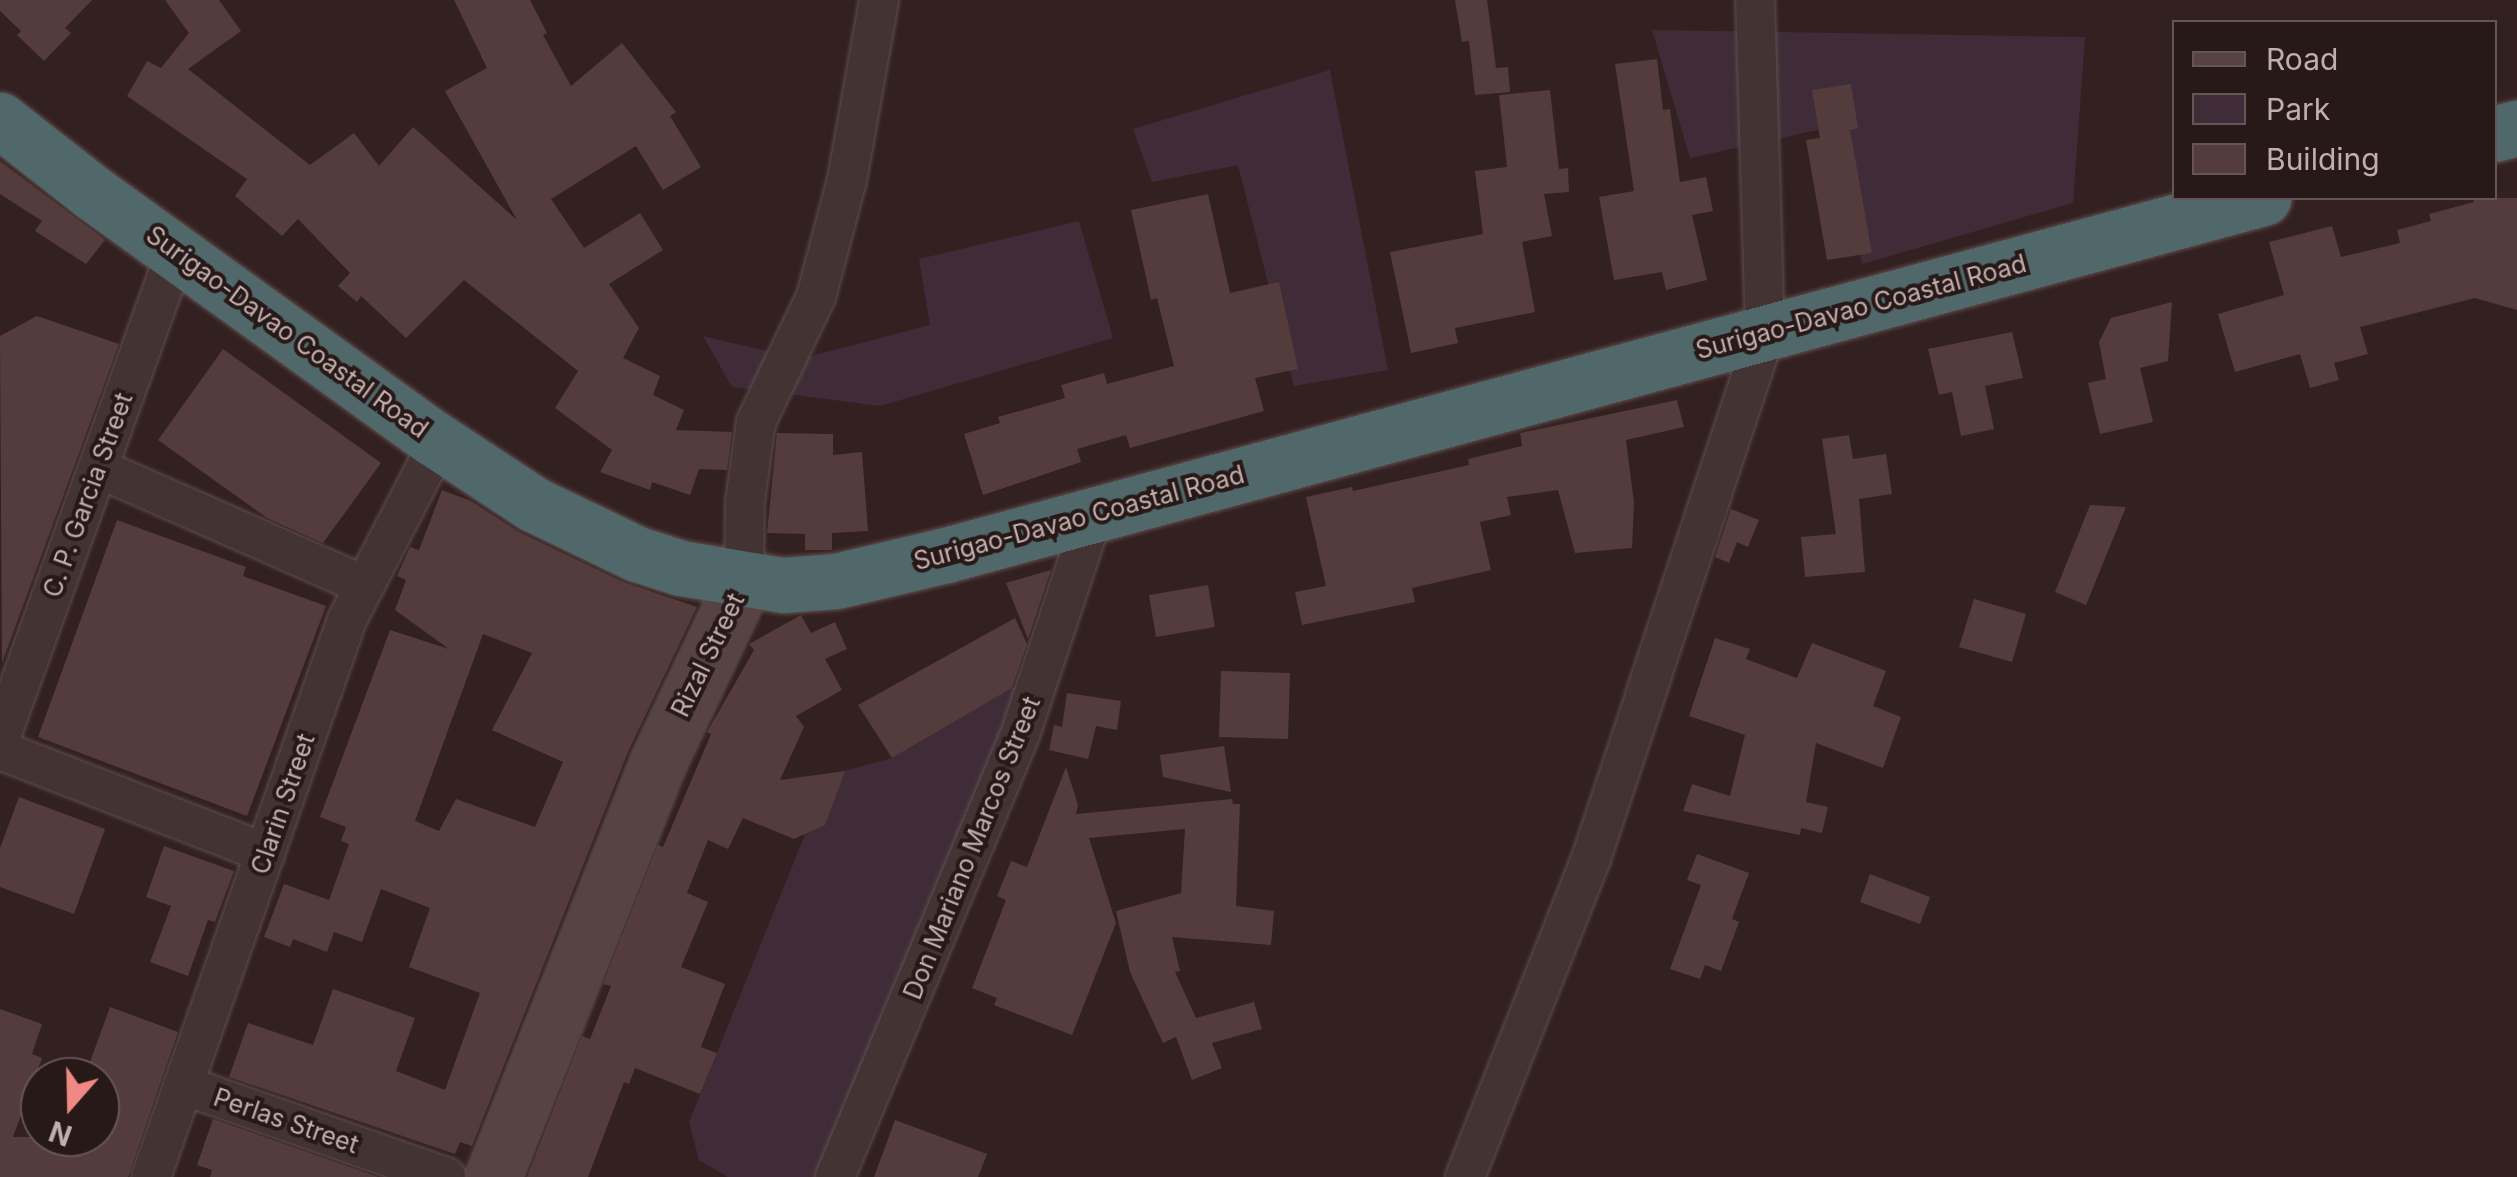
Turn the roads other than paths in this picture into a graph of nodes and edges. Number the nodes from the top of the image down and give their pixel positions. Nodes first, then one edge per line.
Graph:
1 (879, 0) edge
2 (1755, 0) edge
3 (0, 120) edge
4 (2256, 200) edge
5 (176, 252) junction
6 (1765, 334) junction
7 (439, 442) junction
8 (98, 468) junction
9 (1094, 513) junction
10 (744, 581) junction
11 (363, 585) junction
12 (0, 739) edge
13 (0, 750) edge
14 (266, 854) junction
15 (183, 1085) junction
16 (151, 1177) edge
17 (446, 1177) edge
18 (493, 1177) edge
19 (836, 1177) edge
20 (1466, 1177) edge

1 - 10 street, Rizal Street
2 - 6 street
3 - 5 highway, Surigao-Davao Coastal Road
4 - 6 highway, Surigao-Davao Coastal Road
5 - 7 highway, Surigao-Davao Coastal Road
5 - 8 street, C. P. Garcia Street
6 - 9 highway, Surigao-Davao Coastal Road
6 - 20 street
7 - 10 highway, Surigao-Davao Coastal Road
7 - 11 street, Clarin Street
8 - 11 street
8 - 12 street, C. P. Garcia Street
9 - 10 highway, Surigao-Davao Coastal Road
9 - 19 street, Don Mariano Marcos Street
10 - 18 street, Rizal Street
11 - 14 street, Clarin Street
13 - 14 street
14 - 15 street, Clarin Street
15 - 16 street, Clarin Street
15 - 17 street, Perlas Street

